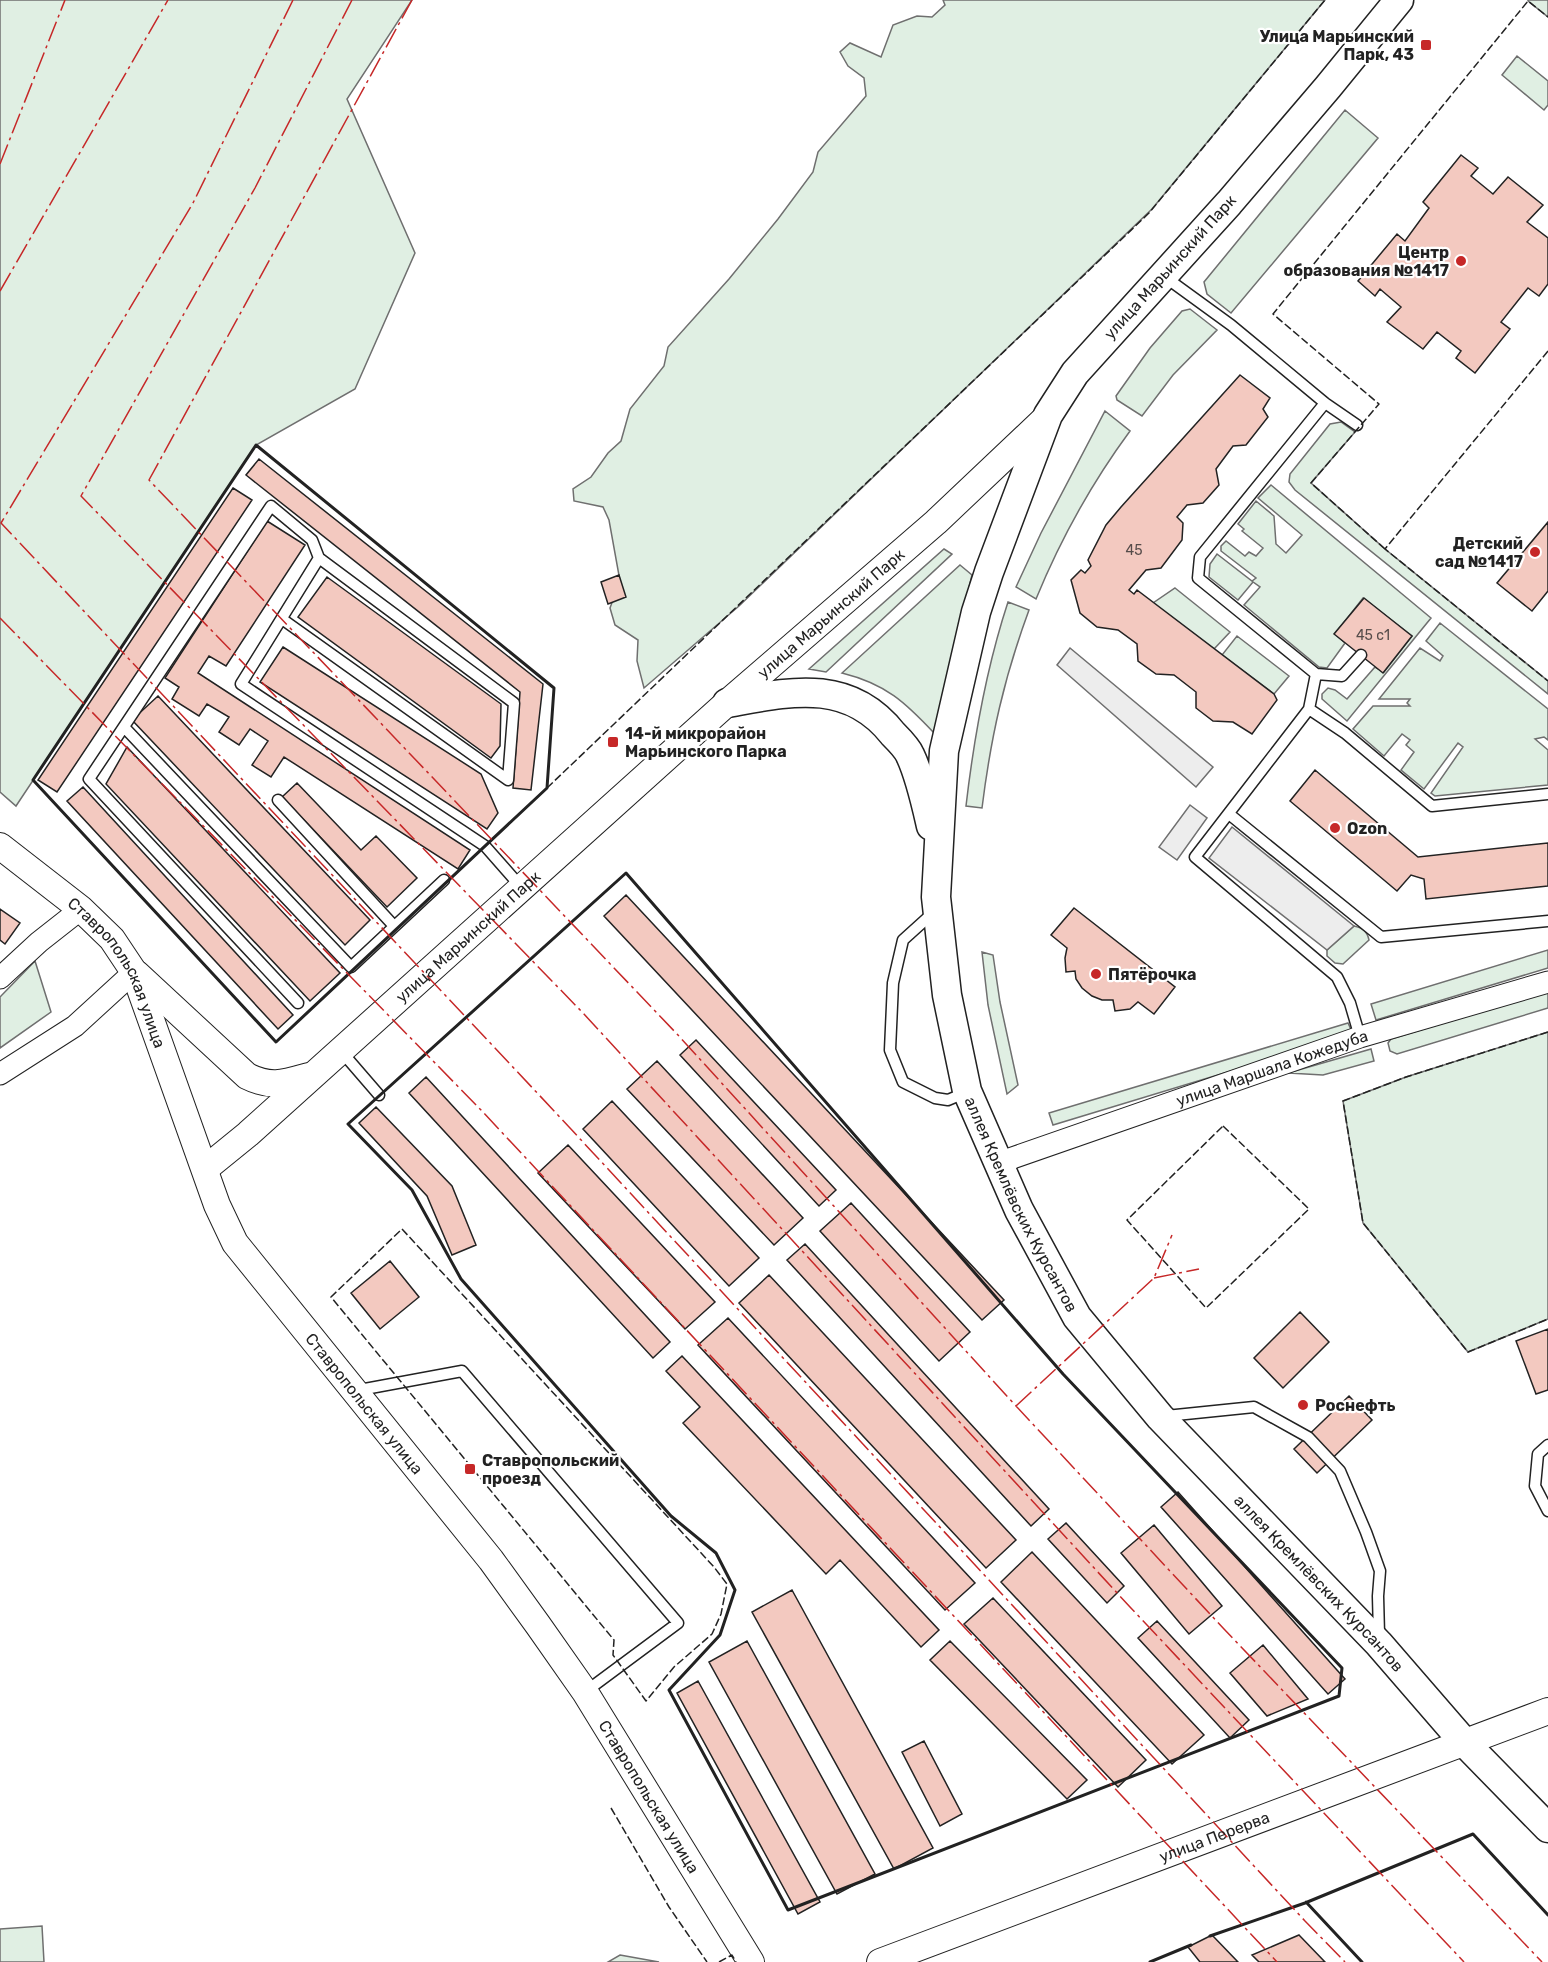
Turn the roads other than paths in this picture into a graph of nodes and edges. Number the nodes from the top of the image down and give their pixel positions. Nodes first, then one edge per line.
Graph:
1 (1398, 0) edge
2 (1162, 275) junction
3 (1325, 403) junction
4 (1048, 415) junction
5 (1356, 425) dead end
6 (319, 558) junction
7 (282, 619) junction
8 (1361, 655) dead end
9 (1316, 674) junction
10 (727, 703) junction
11 (1310, 709) junction
12 (124, 727) junction
13 (1548, 794) edge
14 (278, 800) dead end
15 (1229, 814) junction
16 (0, 846) edge
17 (937, 852) junction
18 (444, 880) dead end
19 (522, 888) junction
20 (81, 909) junction
21 (937, 910) junction
22 (1548, 921) edge
23 (394, 926) junction
24 (134, 972) junction
25 (0, 978) edge
26 (1548, 982) edge
27 (298, 1003) dead end
28 (1360, 1036) junction
29 (341, 1051) junction
30 (0, 1074) edge
31 (315, 1074) junction
32 (967, 1091) junction
33 (379, 1095) dead end
34 (998, 1163) junction
35 (205, 1169) junction
36 (354, 1391) junction
37 (1160, 1417) junction
38 (1548, 1445) edge
39 (1548, 1511) edge
40 (1379, 1644) junction
41 (585, 1692) junction
42 (1548, 1711) edge
43 (1463, 1741) junction
44 (1548, 1828) edge
45 (751, 1962) edge
46 (880, 1962) edge

1 - 2 main road, улица Марьинский Парк
2 - 3 lane
2 - 4 main road, улица Марьинский Парк
3 - 5 lane
3 - 9 lane
4 - 10 street, улица Марьинский Парк
4 - 17 main road, аллея Кремлёвских Курсантов
6 - 7 lane
6 - 7 lane
6 - 12 lane
7 - 19 lane
8 - 9 lane
9 - 11 lane
10 - 17 main road
10 - 19 street, улица Марьинский Парк
11 - 13 lane
11 - 15 lane
12 - 23 lane
12 - 27 lane
14 - 23 lane
15 - 22 lane
15 - 28 lane
16 - 20 street, Ставропольская улица
17 - 21 main road, аллея Кремлёвских Курсантов
18 - 23 lane
19 - 29 street, улица Марьинский Парк
20 - 24 street, Ставропольская улица
20 - 25 street
21 - 32 main road, аллея Кремлёвских Курсантов
21 - 32 lane
24 - 30 street
24 - 31 street
24 - 35 street, Ставропольская улица
26 - 28 street, улица Маршала Кожедуба
28 - 34 street, улица Маршала Кожедуба
29 - 31 street, улица Марьинский Парк
29 - 33 lane
31 - 35 street, улица Марьинский Парк
32 - 34 main road, аллея Кремлёвских Курсантов
34 - 37 main road, аллея Кремлёвских Курсантов
35 - 36 street, Ставропольская улица
36 - 41 street, Ставропольская улица
36 - 41 lane
37 - 40 main road, аллея Кремлёвских Курсантов
37 - 40 lane
38 - 39 lane
40 - 43 main road, аллея Кремлёвских Курсантов
41 - 45 street, Ставропольская улица
42 - 43 street, улица Перерва
43 - 44 main road, аллея Кремлёвских Курсантов
43 - 46 street, улица Перерва

